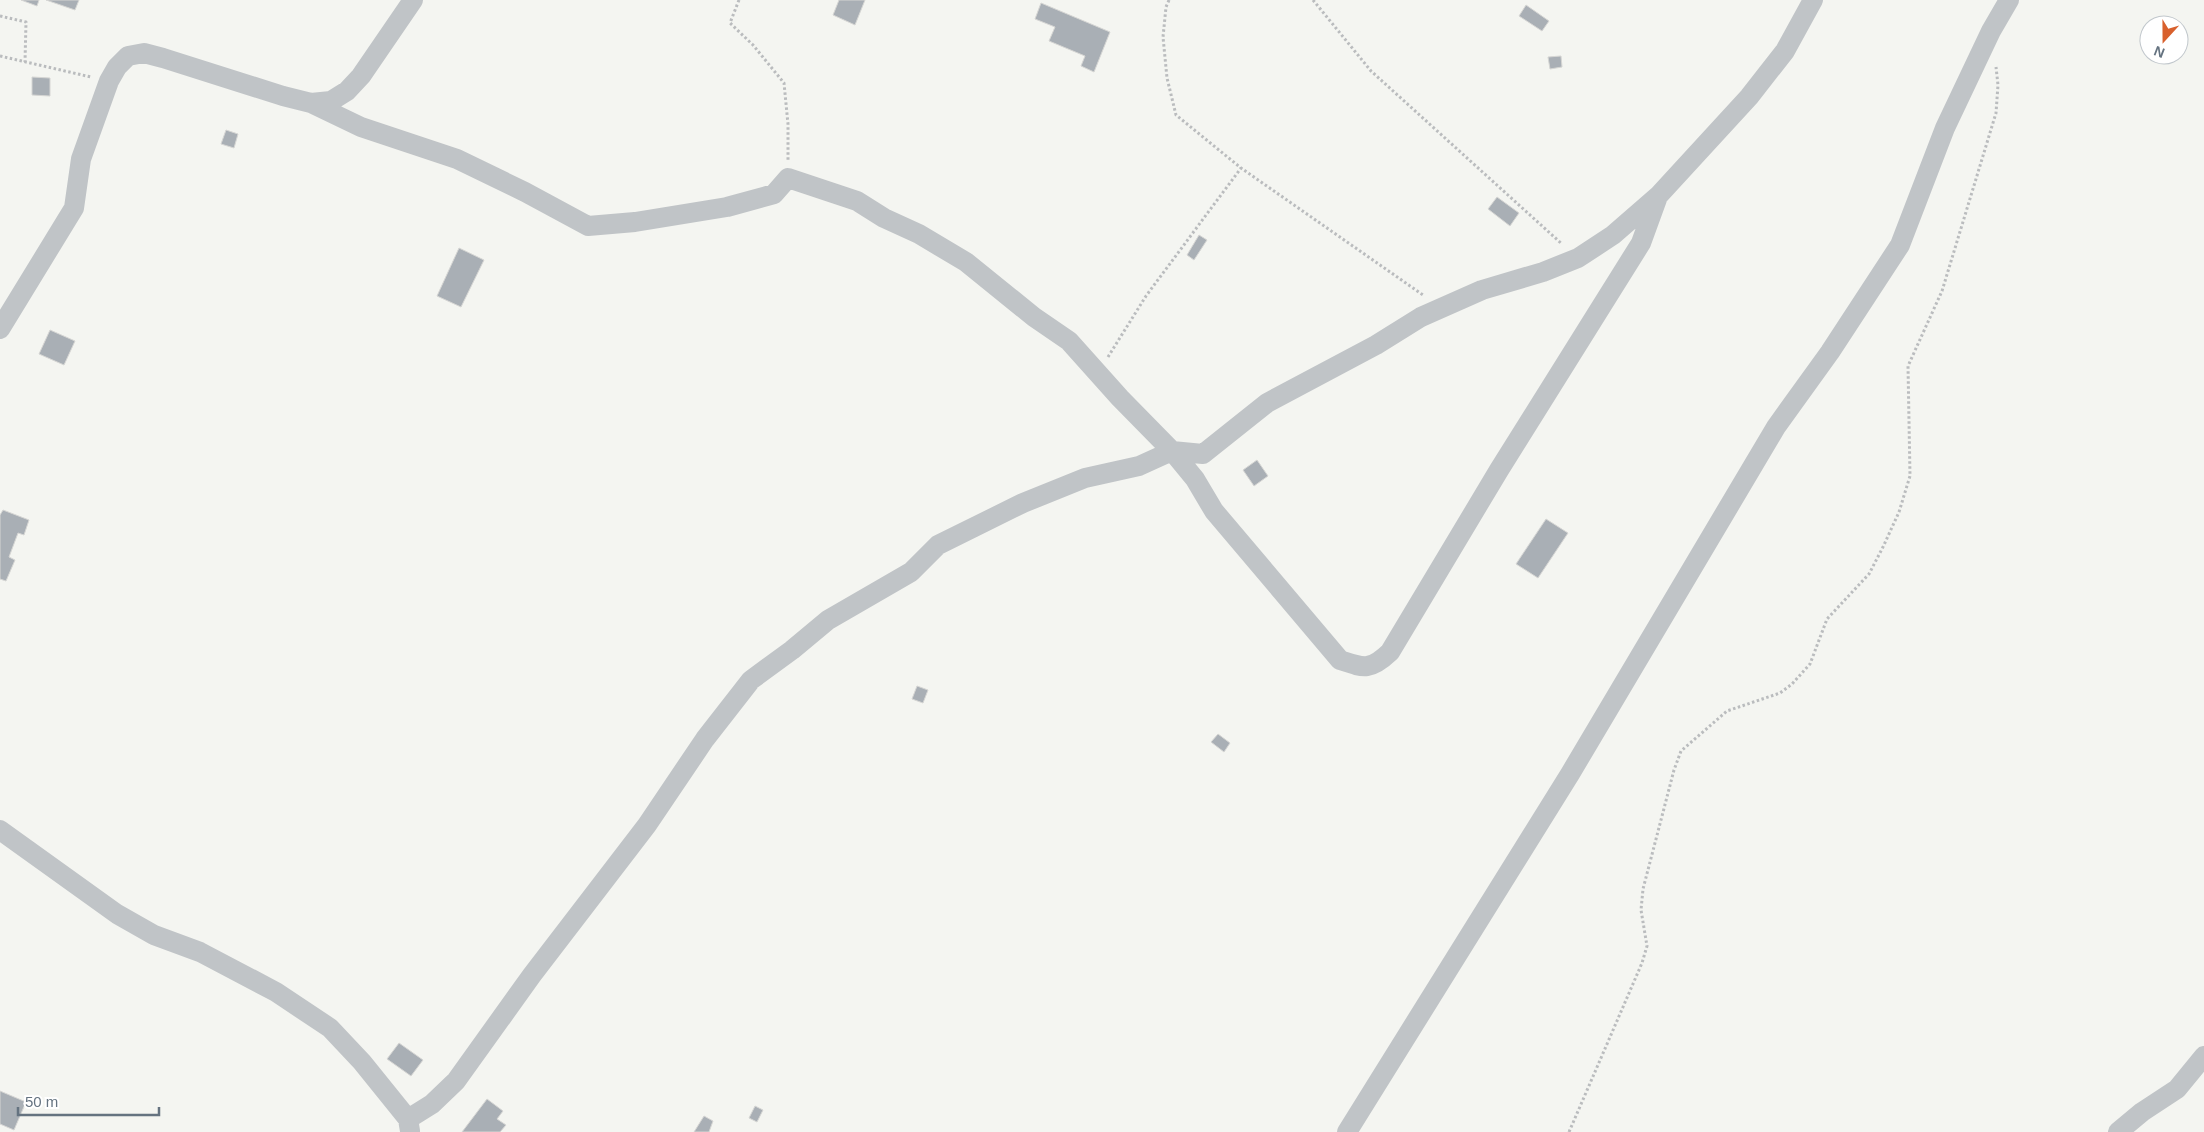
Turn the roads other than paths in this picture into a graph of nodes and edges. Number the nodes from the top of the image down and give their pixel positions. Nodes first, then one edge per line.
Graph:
1 (413, 0) edge
2 (1813, 0) edge
3 (2009, 0) edge
4 (311, 103) junction
5 (1659, 195) junction
6 (0, 329) edge
7 (1172, 451) junction
8 (0, 830) edge
9 (2204, 1056) edge
10 (409, 1126) edge
11 (1347, 1132) edge
12 (2118, 1132) edge

1 - 4 street
2 - 5 street
3 - 11 street
4 - 6 street
4 - 7 street
5 - 7 street
5 - 7 street
7 - 10 street
8 - 10 street
9 - 12 street

